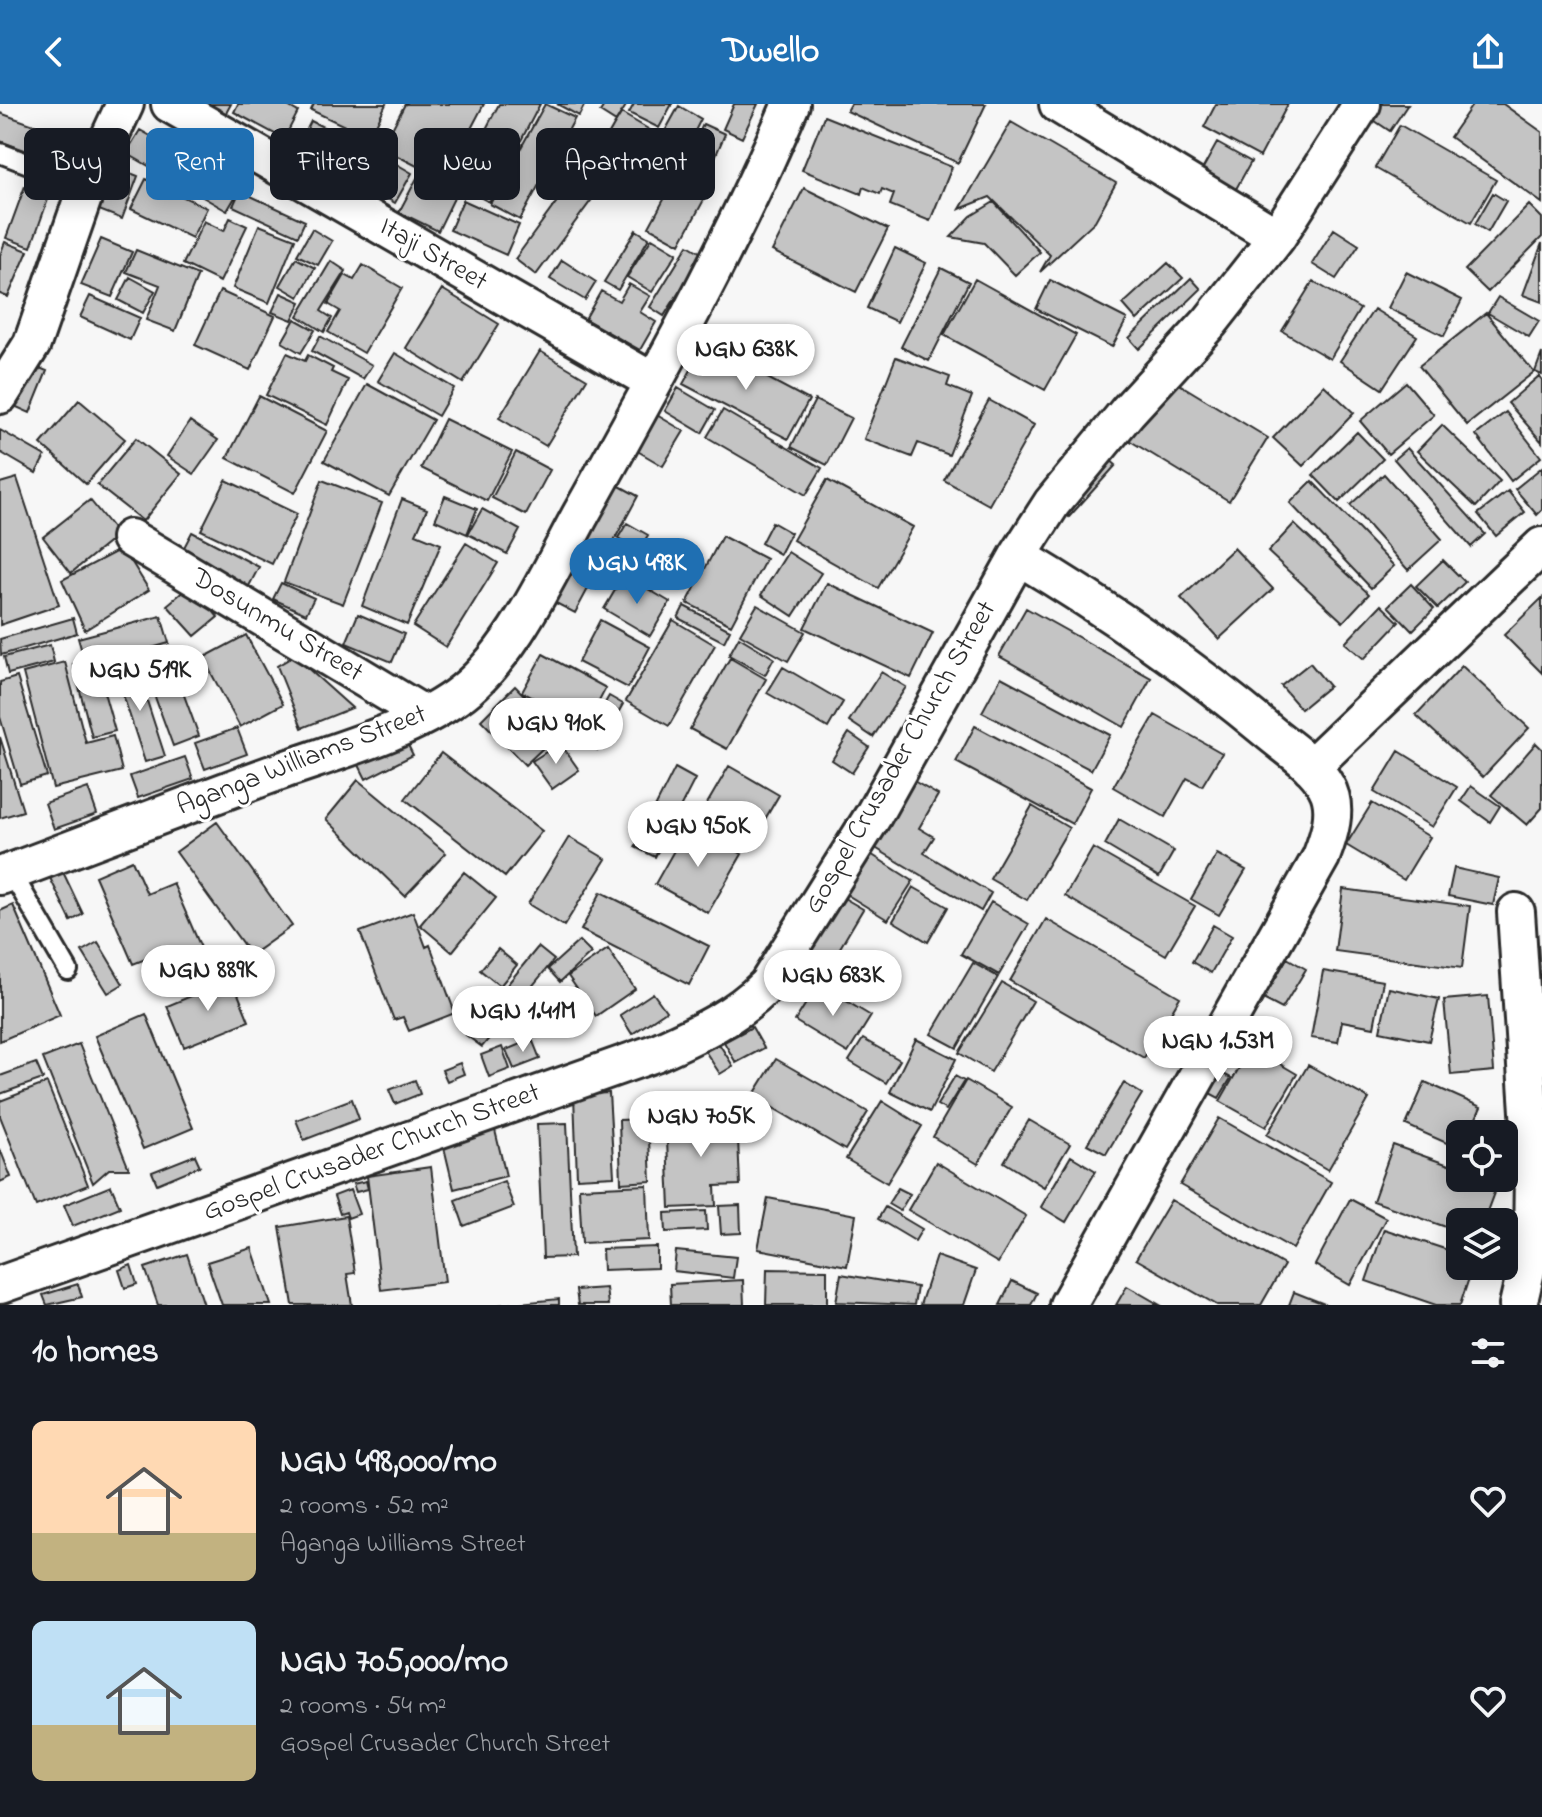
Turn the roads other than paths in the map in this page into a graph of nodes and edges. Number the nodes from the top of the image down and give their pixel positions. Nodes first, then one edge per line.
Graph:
1 (125, 104) edge
2 (170, 104) edge
3 (791, 104) edge
4 (1058, 104) edge
5 (1362, 104) edge
6 (114, 128) edge
7 (0, 153) edge
8 (24, 162) edge
9 (82, 200) edge
10 (1277, 237) junction
11 (654, 382) junction
12 (0, 395) edge
13 (130, 538) dead end
14 (1542, 546) edge
15 (1018, 556) junction
16 (425, 715) junction
17 (1311, 767) junction
18 (6, 874) edge
19 (1516, 912) dead end
20 (68, 970) dead end
21 (0, 1285) edge
22 (7, 1305) edge
23 (1068, 1305) edge
24 (1518, 1305) edge

1 - 6 street
2 - 11 street, Itaji Street
3 - 11 street, Aganga Williams Street
4 - 10 street
5 - 10 street, Gospel Crusader Church Street
7 - 8 lane
9 - 12 street
10 - 15 street, Gospel Crusader Church Street
11 - 16 street, Aganga Williams Street
13 - 16 street, Dosunmu Street
14 - 17 street
15 - 17 street
15 - 21 street, Gospel Crusader Church Street
16 - 18 street, Aganga Williams Street
17 - 23 street
18 - 20 lane
19 - 24 street
21 - 22 street

